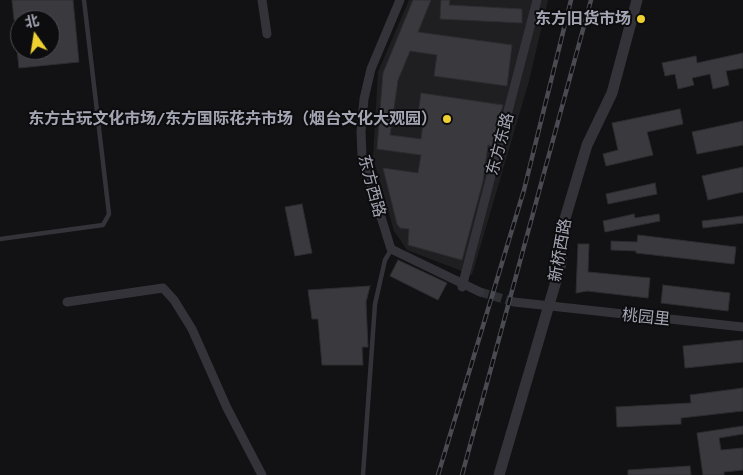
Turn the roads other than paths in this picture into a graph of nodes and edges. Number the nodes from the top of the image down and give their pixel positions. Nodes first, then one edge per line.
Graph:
1 (84, 0) edge
2 (262, 0) edge
3 (400, 0) edge
4 (537, 0) edge
5 (637, 0) edge
6 (267, 34) dead end
7 (0, 239) edge
8 (392, 249) junction
9 (462, 286) junction
10 (480, 292) tunnel mouth
11 (67, 302) dead end
12 (514, 302) tunnel mouth
13 (548, 307) junction
14 (743, 327) edge
15 (262, 475) edge
16 (363, 475) edge
17 (499, 475) edge

1 - 7 lane
2 - 6 street
3 - 8 street, 东方西路
4 - 9 street, 东方东路
5 - 13 street, 新桥西路
8 - 9 street
8 - 16 lane
9 - 10 street
11 - 15 street
12 - 13 street
13 - 14 street, 桃园里
13 - 17 street, 新桥西路

